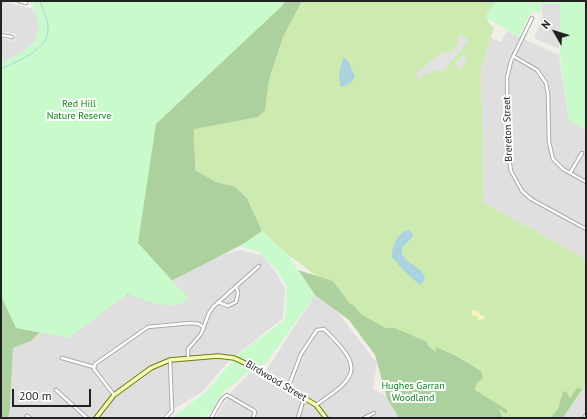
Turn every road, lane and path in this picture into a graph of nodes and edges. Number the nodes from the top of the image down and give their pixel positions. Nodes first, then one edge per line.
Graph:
1 (19, 1) edge
2 (26, 3) dead end
3 (532, 18) dead end
4 (1, 35) edge
5 (12, 37) dead end
6 (514, 56) junction
7 (582, 153) dead end
8 (570, 173) junction
9 (586, 182) edge
10 (586, 229) edge
11 (259, 266) dead end
12 (236, 286) junction
13 (218, 302) junction
14 (204, 328) junction
15 (62, 358) dead end
16 (188, 358) junction
17 (170, 360) junction
18 (94, 367) junction
19 (288, 388) junction
20 (56, 390) dead end
21 (114, 395) junction
22 (304, 398) junction
23 (316, 405) junction
24 (374, 413) dead end
25 (586, 415) edge
26 (87, 418) edge
27 (96, 418) edge
28 (165, 418) edge
29 (210, 418) edge
30 (253, 418) edge
31 (298, 418) edge
32 (326, 418) edge
33 (364, 418) edge
34 (584, 418) edge

1 - 2 street
3 - 6 street, Brereton Street
4 - 5 street
6 - 8 street
6 - 10 street, Brereton Street
7 - 8 street
8 - 9 street
11 - 12 street
12 - 13 street
12 - 13 street
13 - 14 street
14 - 16 street
14 - 18 street
15 - 18 street
16 - 17 street, Birdwood Street
16 - 19 street, Birdwood Street
17 - 21 street, Birdwood Street
17 - 28 street
18 - 21 street
19 - 22 street, Birdwood Street
19 - 23 street
20 - 26 street
21 - 27 street, Birdwood Street
22 - 23 street, Birdwood Street
22 - 31 street
23 - 32 street, Birdwood Street
24 - 33 street
25 - 34 street
29 - 30 street

